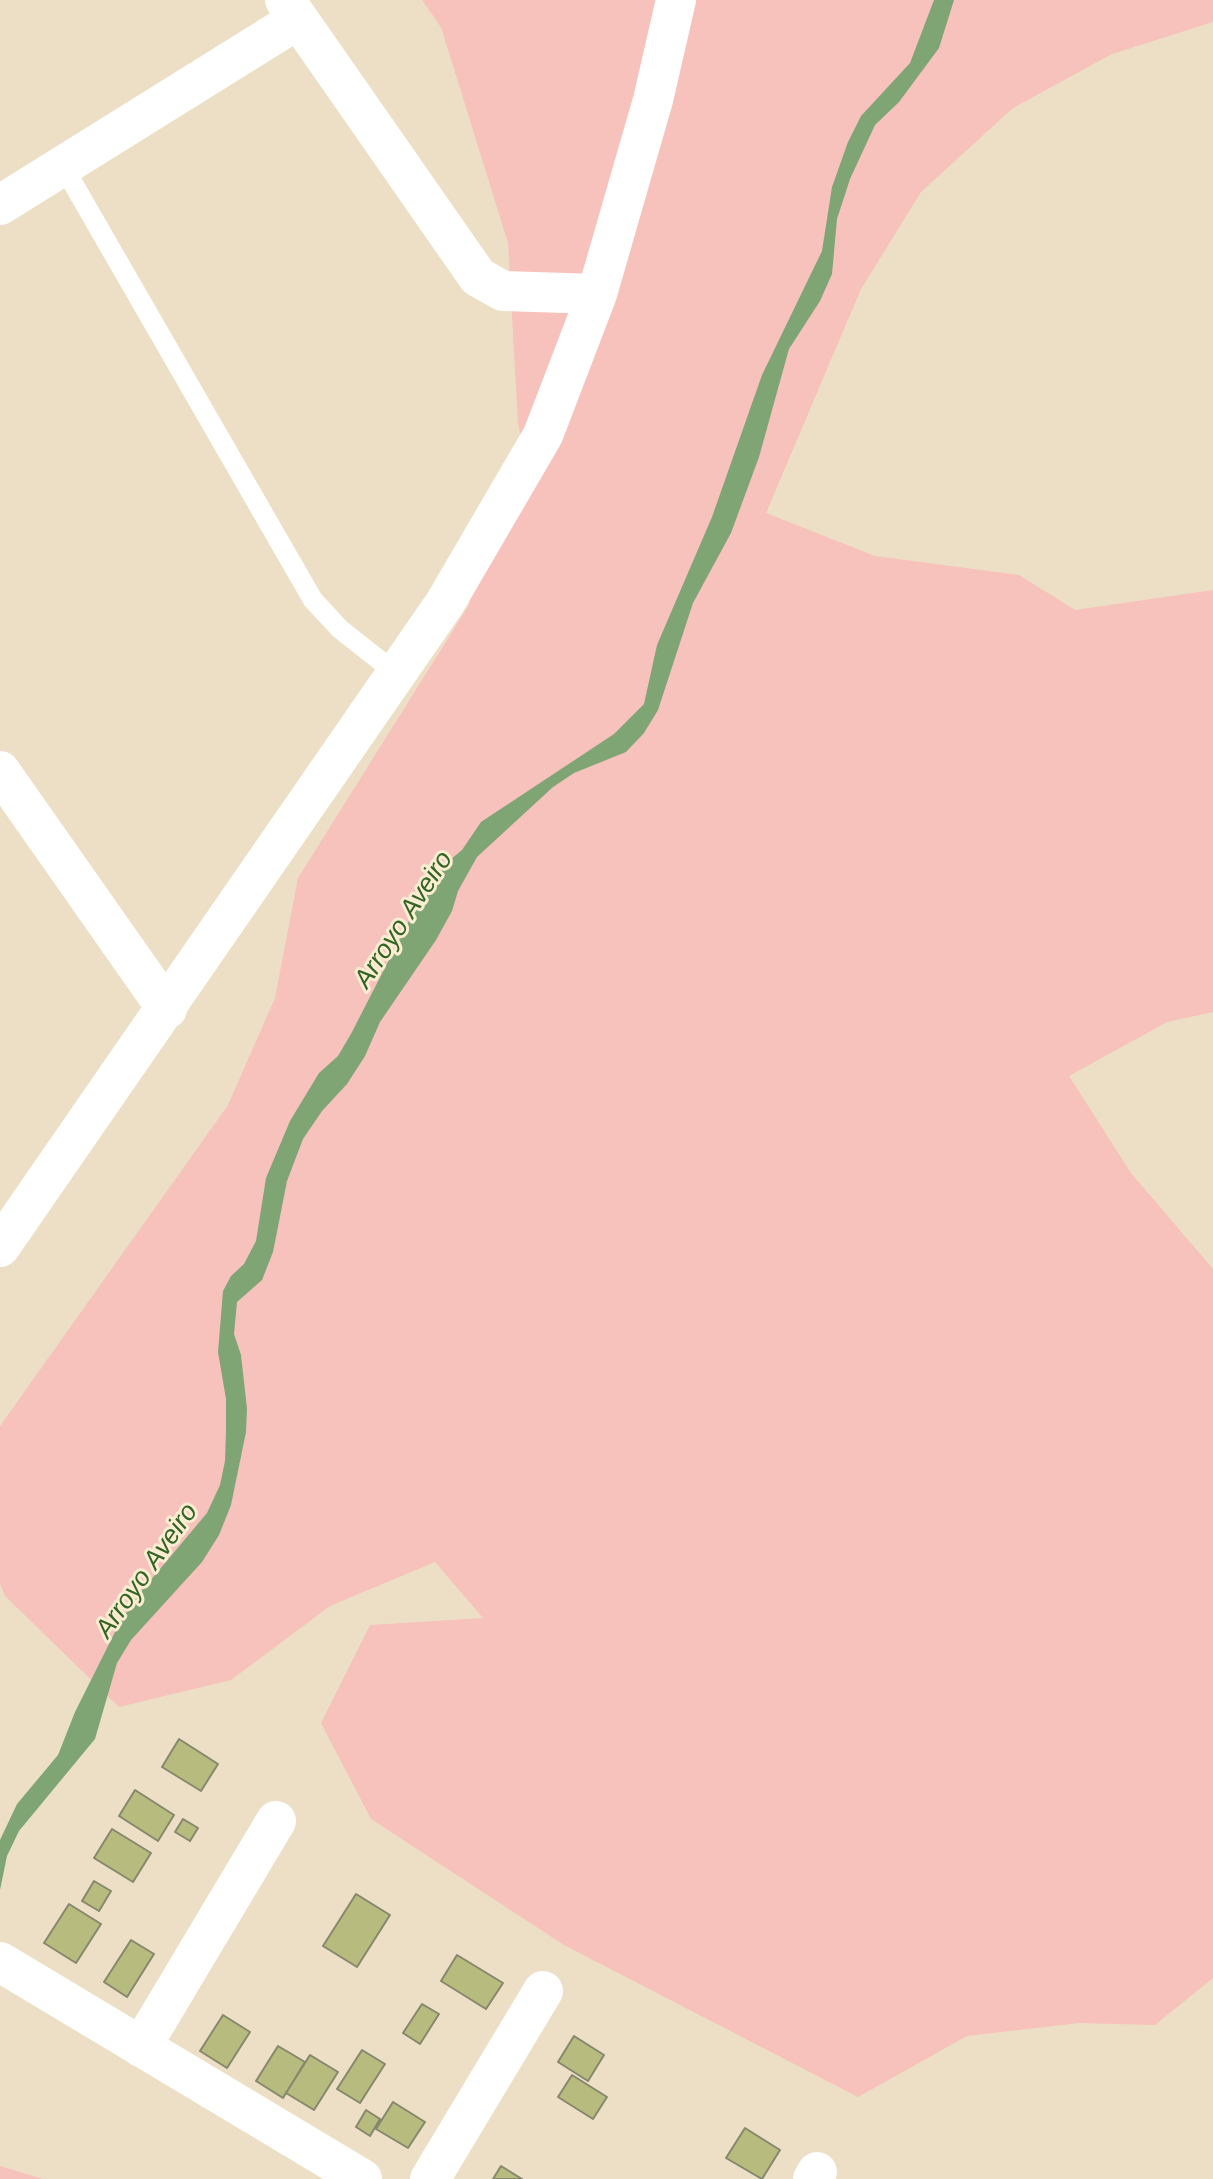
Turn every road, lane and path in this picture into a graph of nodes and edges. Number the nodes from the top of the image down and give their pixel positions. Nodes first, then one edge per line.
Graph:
1 (676, 0) edge
2 (291, 10) edge
3 (63, 166) junction
4 (0, 205) edge
5 (597, 294) junction
6 (397, 674) junction
7 (0, 771) edge
8 (167, 1009) junction
9 (0, 1247) edge
10 (276, 1821) dead end
11 (0, 1962) edge
12 (543, 1991) dead end
13 (141, 2047) junction
14 (362, 2179) edge
15 (430, 2179) edge

1 - 5 street
2 - 3 street
2 - 5 street
3 - 4 street
3 - 6 lane
5 - 6 street
6 - 8 street
7 - 8 street
8 - 9 street
10 - 13 street
11 - 13 street
12 - 15 street
13 - 14 street

